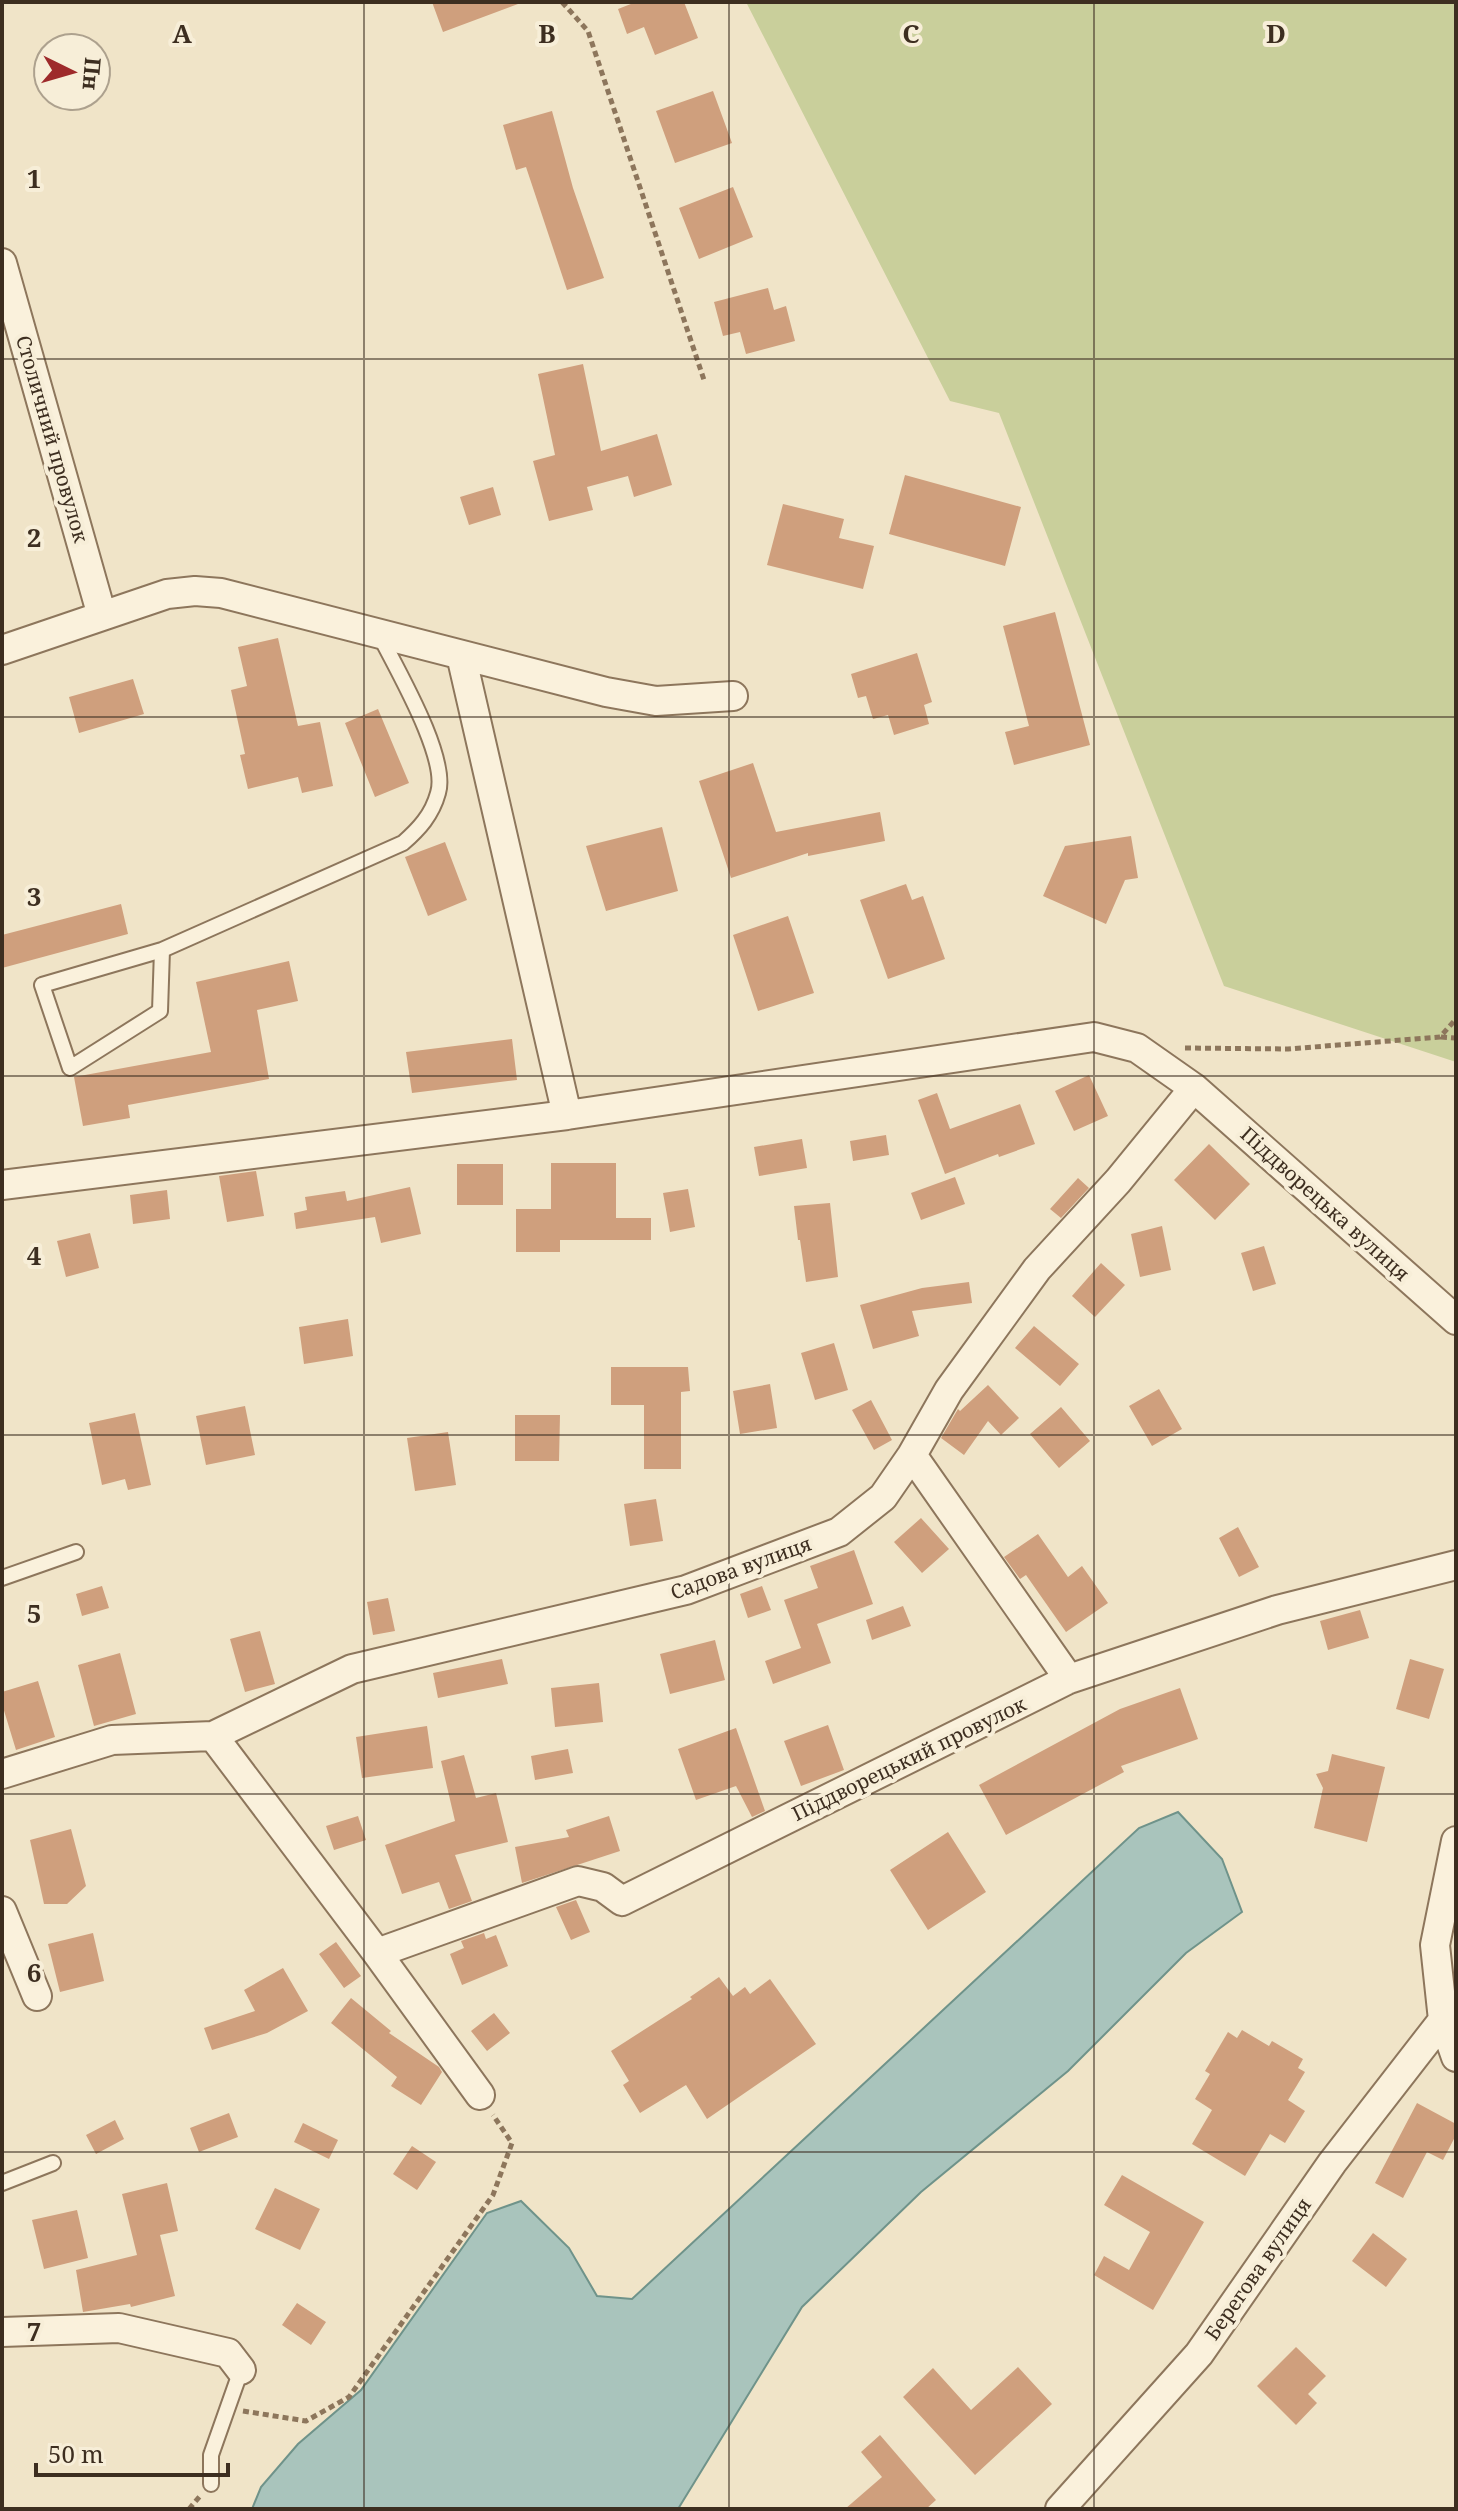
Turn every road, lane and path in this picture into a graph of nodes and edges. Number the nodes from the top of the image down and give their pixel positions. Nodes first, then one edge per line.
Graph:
1 (562, 2) edge
2 (2, 263) edge
3 (704, 380) dead end
4 (102, 616) junction
5 (379, 634) junction
6 (2, 650) edge
7 (461, 655) junction
8 (733, 696) dead end
9 (162, 950) junction
10 (1456, 1019) edge
11 (1440, 1037) junction
12 (1456, 1038) edge
13 (1182, 1048) dead end
14 (1194, 1088) junction
15 (567, 1115) junction
16 (2, 1185) edge
17 (1456, 1320) edge
18 (912, 1455) junction
19 (76, 1552) dead end
20 (1456, 1565) edge
21 (2, 1578) edge
22 (1069, 1679) junction
23 (213, 1736) junction
24 (2, 1774) edge
25 (1456, 1841) edge
26 (1451, 1878) edge
27 (2, 1911) edge
28 (377, 1953) junction
29 (37, 1996) dead end
30 (1443, 2020) junction
31 (1456, 2057) edge
32 (480, 2095) joint
33 (53, 2163) dead end
34 (2, 2183) edge
35 (2, 2332) edge
36 (241, 2370) joint
37 (226, 2408) junction
38 (211, 2484) dead end
39 (1060, 2509) edge

1 - 3 path
2 - 4 street, Столичний провулок
4 - 5 street
4 - 6 street
5 - 7 street
5 - 9 lane
7 - 8 street
7 - 15 street
9 - 9 lane
10 - 11 path
11 - 12 path
11 - 13 path
14 - 15 street, Піддворецька вулиця
14 - 17 street, Піддворецька вулиця
14 - 18 street, Садова вулиця
15 - 16 street, Піддворецька вулиця
18 - 22 street
18 - 23 street, Садова вулиця
19 - 21 lane
20 - 22 street, Піддворецький провулок
22 - 28 street, Піддворецький провулок
23 - 24 street, Садова вулиця
23 - 28 street
25 - 26 street
26 - 30 street
27 - 29 street
28 - 32 street
30 - 31 street
30 - 39 street, Берегова вулиця
32 - 37 path
33 - 34 lane
35 - 36 street
36 - 37 lane
37 - 38 lane

